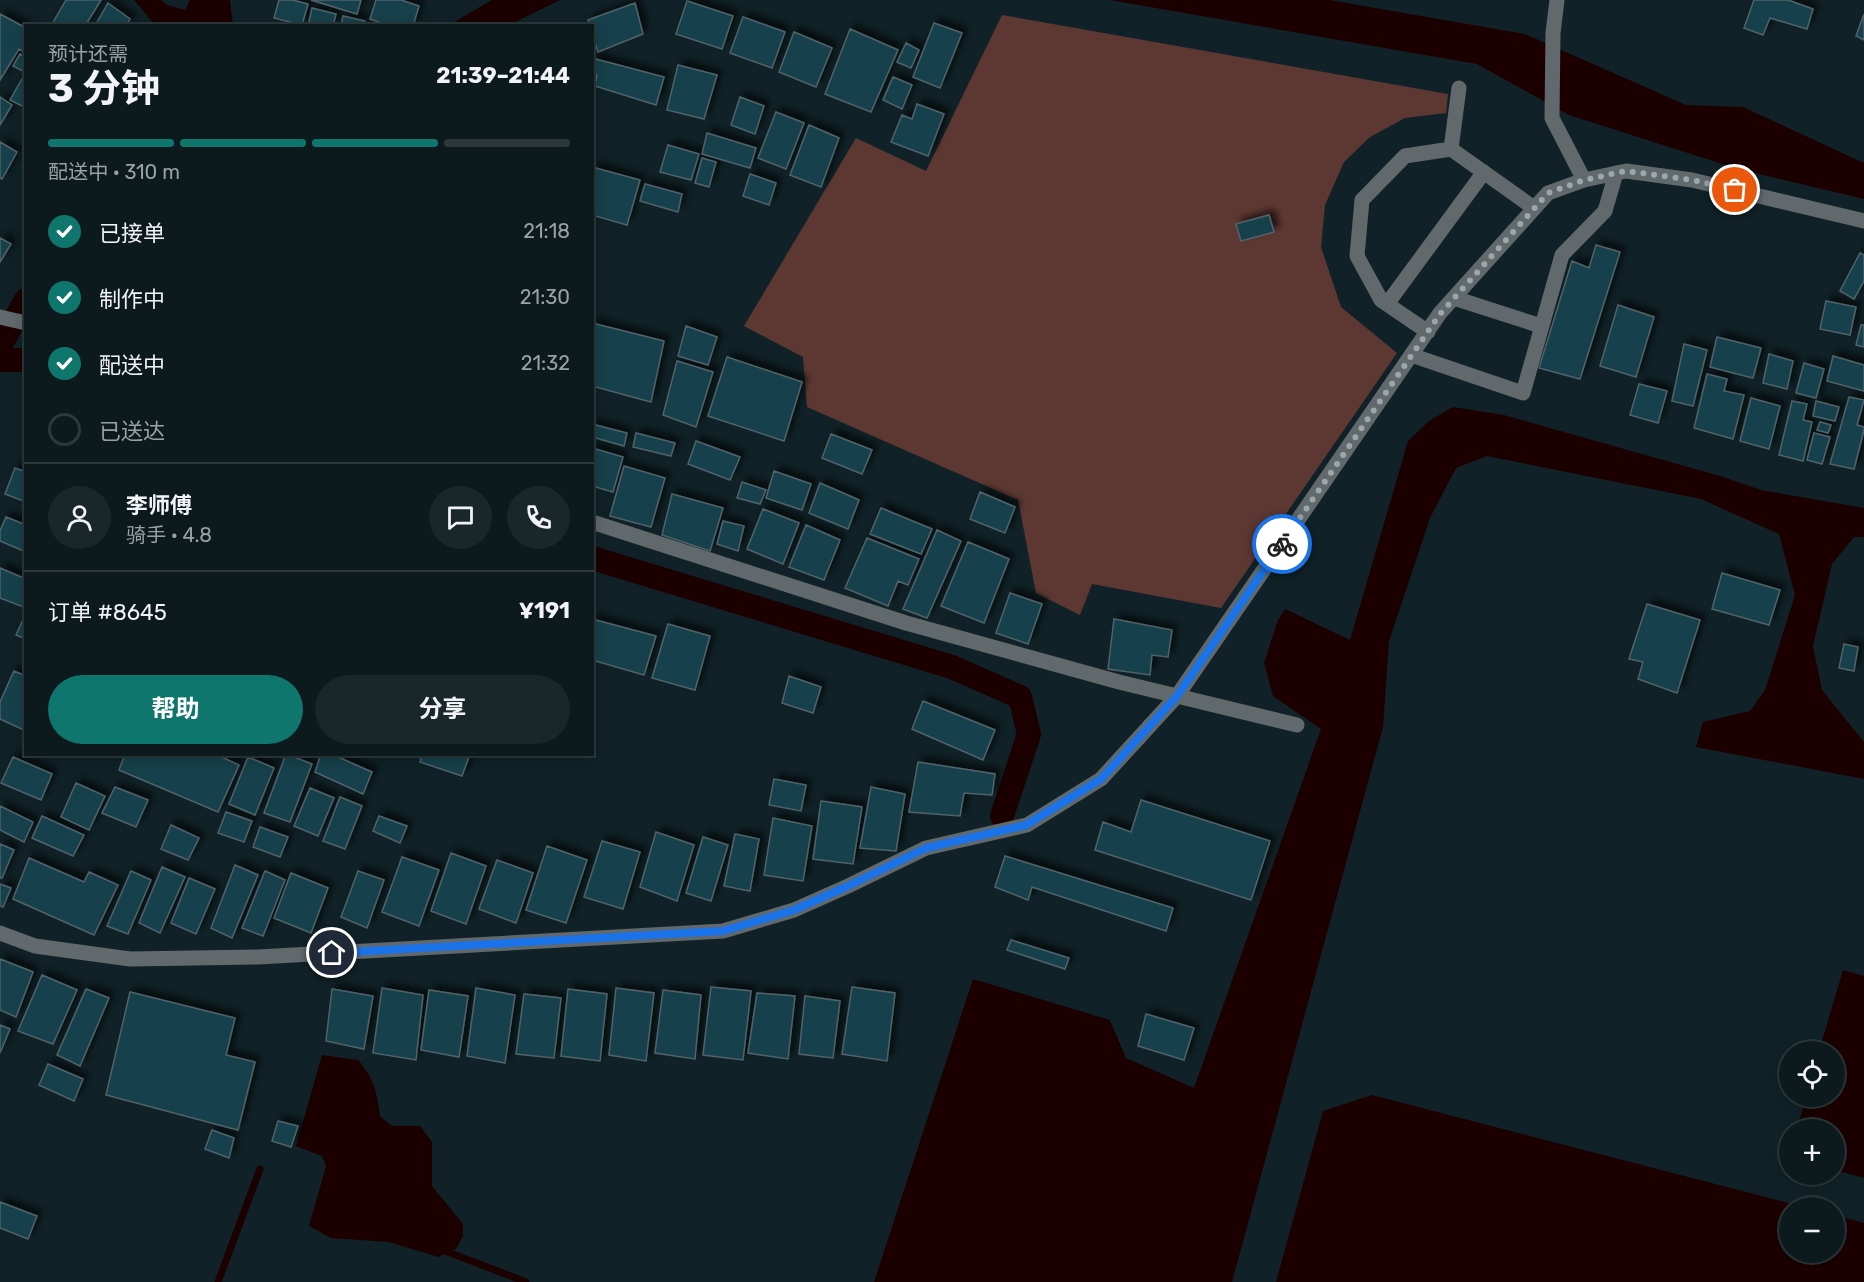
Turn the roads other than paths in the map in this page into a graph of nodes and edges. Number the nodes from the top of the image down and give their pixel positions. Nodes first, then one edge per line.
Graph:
1 (1557, 0) edge
2 (1459, 88) dead end
3 (1451, 150) junction
4 (1484, 172) junction
5 (1616, 173) junction
6 (1584, 180) junction
7 (1534, 208) junction
8 (1864, 221) edge
9 (1454, 298) junction
10 (1387, 304) junction
11 (0, 317) edge
12 (24, 323) edge
13 (1541, 326) junction
14 (1428, 332) junction
15 (1411, 355) junction
16 (594, 523) edge
17 (1177, 696) junction
18 (1297, 725) dead end
19 (0, 933) edge

1 - 6 street
2 - 3 street
3 - 4 street
3 - 10 street
4 - 7 street
4 - 10 street
5 - 6 street
5 - 8 street
5 - 13 street
6 - 7 street
7 - 9 street
9 - 13 street
9 - 14 street
10 - 14 street
11 - 12 street
13 - 15 street
14 - 15 street
15 - 17 street
16 - 17 street
17 - 18 street
17 - 19 street

